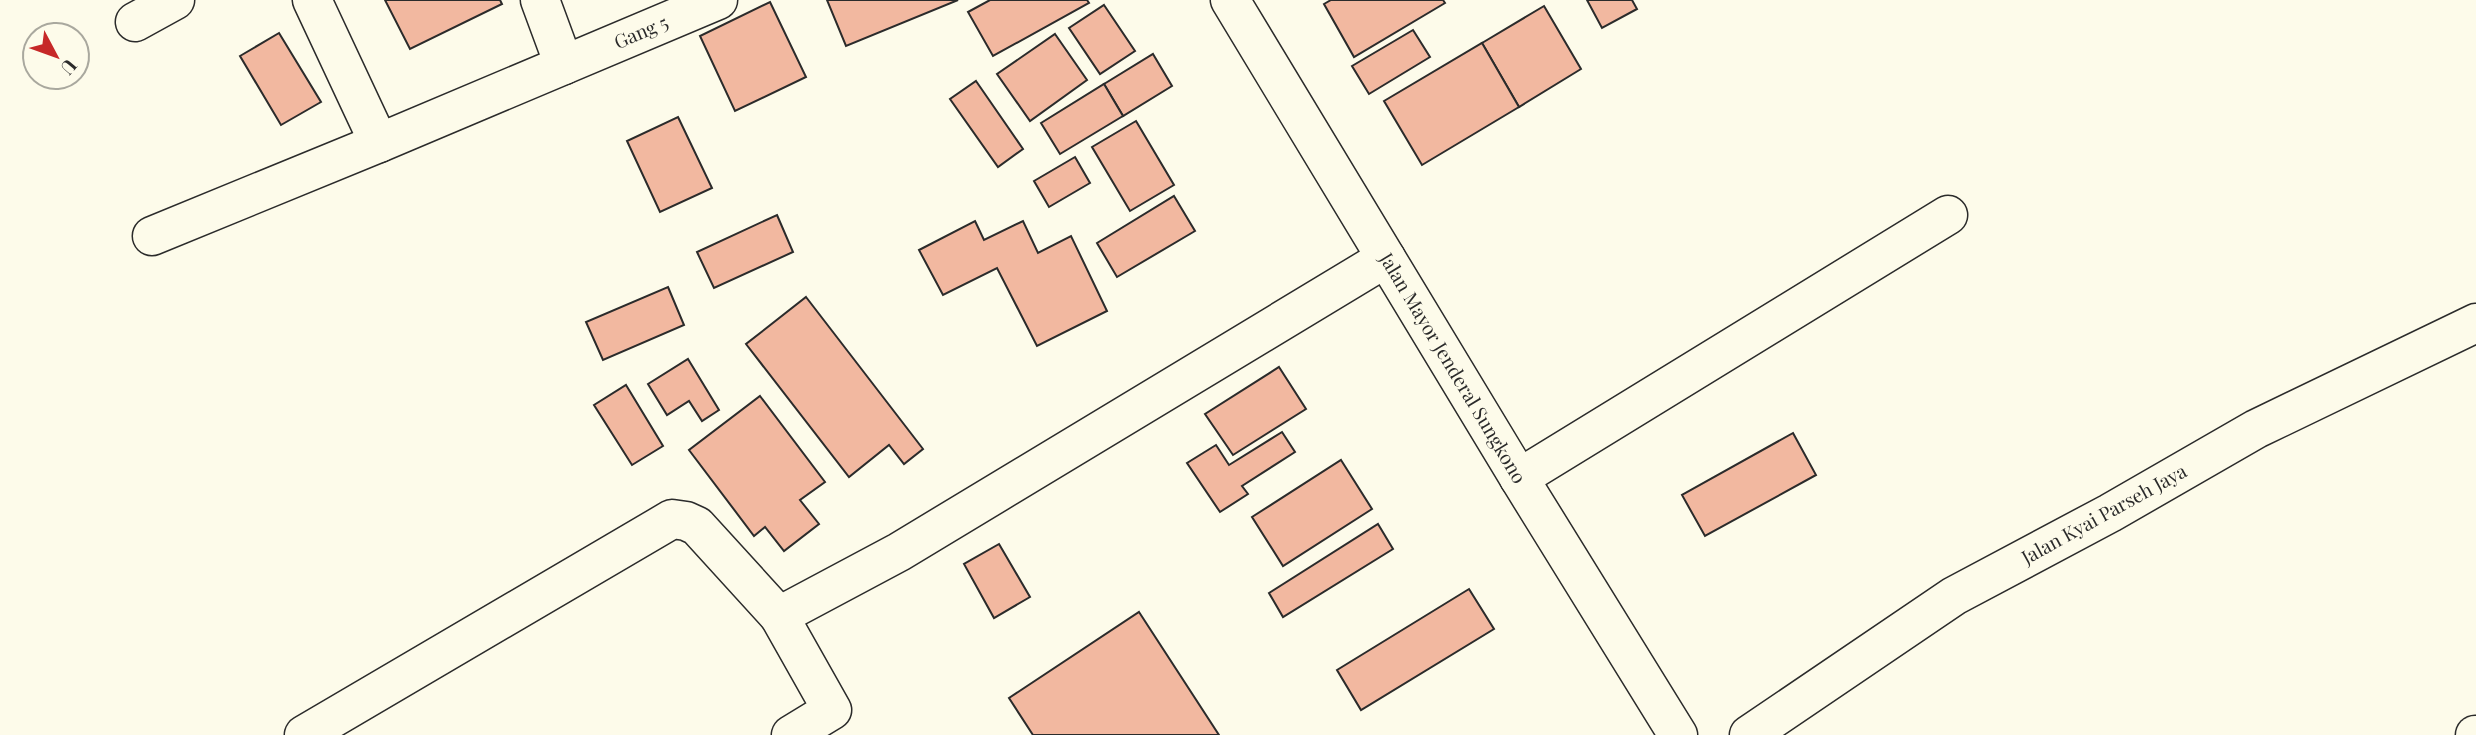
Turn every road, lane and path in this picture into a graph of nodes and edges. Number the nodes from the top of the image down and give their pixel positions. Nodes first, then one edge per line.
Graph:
1 (175, 0) edge
2 (312, 0) edge
3 (540, 0) edge
4 (718, 0) edge
5 (1230, 0) edge
6 (135, 22) dead end
7 (564, 65) junction
8 (379, 143) junction
9 (1948, 215) dead end
10 (152, 236) dead end
11 (1387, 258) junction
12 (2476, 323) edge
13 (1519, 478) junction
14 (779, 616) junction
15 (839, 723) edge
16 (304, 735) edge
17 (791, 735) edge
18 (1678, 735) edge
19 (1749, 735) edge

1 - 6 street
2 - 8 street
3 - 7 street
4 - 7 street, Gang 5
5 - 11 street, Jalan Mayor Jenderal Sungkono
7 - 8 street, Gang 5
8 - 10 street, Gang 5
9 - 13 street
11 - 13 street, Jalan Mayor Jenderal Sungkono
11 - 14 street
12 - 19 street, Jalan Kyai Parseh Jaya
13 - 18 street, Jalan Mayor Jenderal Sungkono
14 - 15 street
14 - 16 street
15 - 17 street

